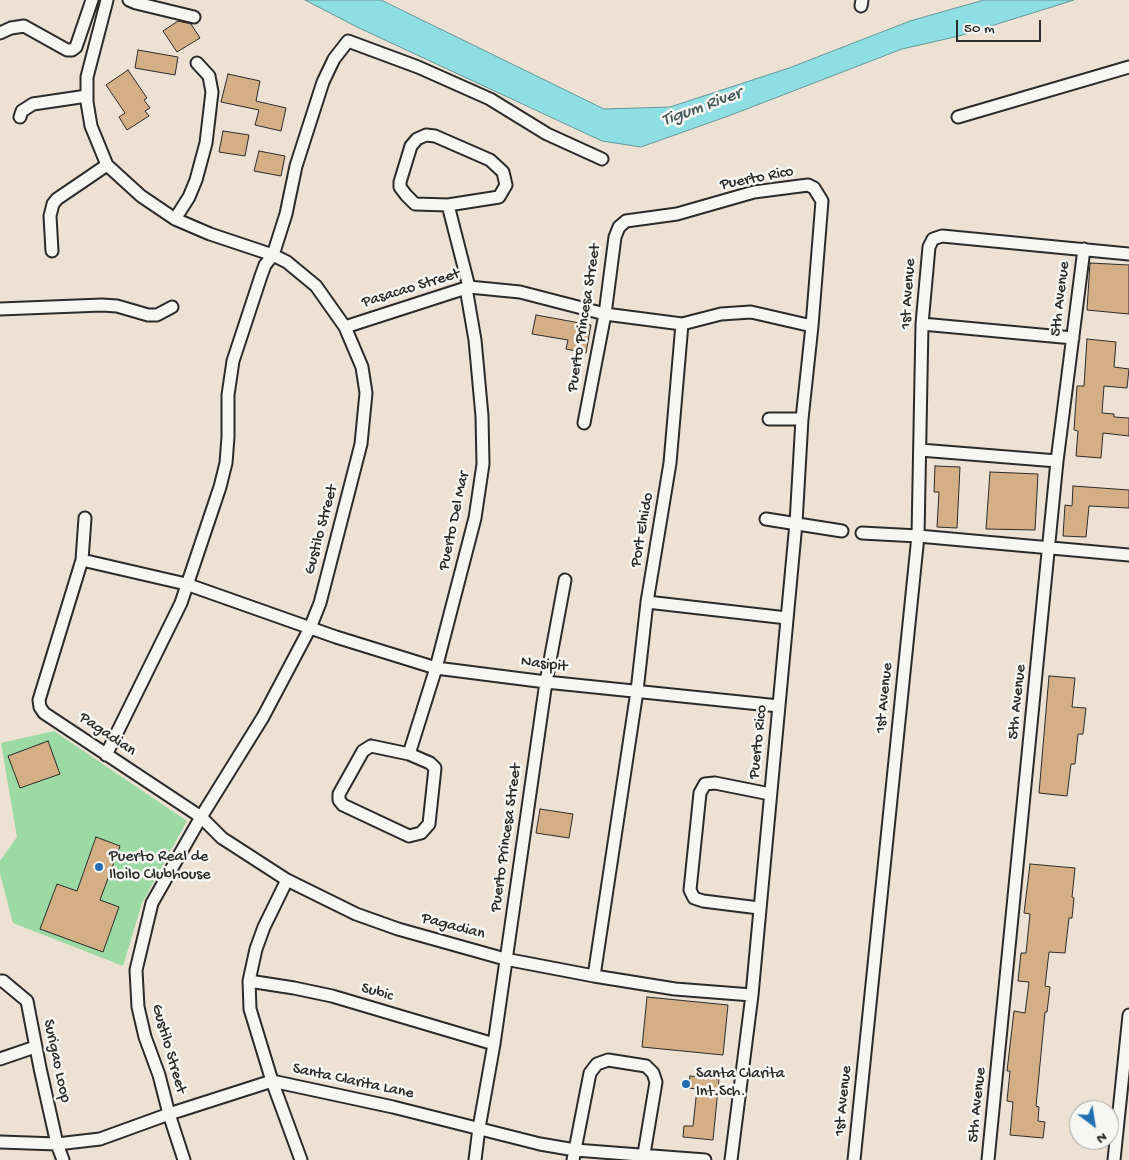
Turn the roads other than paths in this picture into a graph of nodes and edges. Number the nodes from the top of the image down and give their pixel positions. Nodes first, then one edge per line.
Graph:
1 (92, 0) edge
2 (108, 0) edge
3 (130, 0) edge
4 (194, 18) dead end
5 (0, 33) edge
6 (197, 62) dead end
7 (1129, 67) edge
8 (87, 96) junction
9 (20, 117) dead end
10 (958, 117) dead end
11 (602, 159) dead end
12 (108, 165) junction
13 (448, 205) junction
14 (175, 219) junction
15 (626, 221) joint
16 (1084, 249) junction
17 (52, 251) dead end
18 (1129, 254) edge
19 (273, 255) junction
20 (467, 288) junction
21 (172, 307) dead end
22 (0, 308) edge
23 (605, 314) junction
24 (682, 324) junction
25 (922, 324) junction
26 (812, 326) junction
27 (345, 327) junction
28 (1073, 338) junction
29 (769, 419) dead end
30 (802, 419) junction
31 (584, 423) dead end
32 (920, 450) junction
33 (1057, 461) junction
34 (85, 518) dead end
35 (766, 519) dead end
36 (796, 523) junction
37 (842, 531) dead end
38 (862, 533) dead end
39 (918, 536) junction
40 (1049, 548) junction
41 (1129, 555) edge
42 (82, 560) junction
43 (566, 580) dead end
44 (186, 584) junction
45 (647, 602) junction
46 (787, 618) junction
47 (310, 628) junction
48 (436, 668) junction
49 (546, 682) junction
50 (638, 691) junction
51 (779, 706) junction
52 (409, 754) junction
53 (106, 755) junction
54 (770, 794) junction
55 (201, 817) junction
56 (287, 880) junction
57 (759, 908) junction
58 (505, 959) junction
59 (594, 976) junction
60 (0, 981) edge
61 (249, 981) junction
62 (752, 995) junction
63 (1129, 1015) edge
64 (494, 1044) junction
65 (36, 1047) junction
66 (0, 1059) edge
67 (272, 1081) junction
68 (169, 1114) junction
69 (479, 1128) junction
70 (0, 1142) edge
71 (57, 1144) junction
72 (574, 1155) edge
73 (643, 1158) edge
74 (63, 1160) edge
75 (184, 1160) edge
76 (301, 1160) edge
77 (476, 1160) edge
78 (704, 1160) edge
79 (731, 1160) edge
80 (854, 1160) edge
81 (988, 1160) edge
82 (1114, 1160) edge

1 - 5 street
2 - 8 street, Gustilo Street
3 - 4 street
6 - 14 street
7 - 10 street
8 - 9 street
8 - 12 street, Gustilo Street
11 - 19 street
12 - 14 street, Gustilo Street
12 - 17 street
13 - 13 street
13 - 20 street, Puerto Del Mar
14 - 19 street, Gustilo Street
15 - 23 street, Puerto Princesa Street
15 - 26 street, Puerto Rico
16 - 18 street
16 - 25 street, 1st Avenue
16 - 28 street, 5th Avenue
19 - 27 street, Gustilo Street
19 - 44 street
20 - 23 street, Pasacao Street
20 - 27 street, Pasacao Street
20 - 48 street, Puerto Del Mar
21 - 22 street
23 - 24 street
23 - 31 street, Puerto Princesa Street
24 - 26 street
24 - 45 street, Port Elnido
25 - 28 street
25 - 32 street, 1st Avenue
26 - 30 street, Puerto Rico
27 - 47 street, Gustilo Street
28 - 33 street, 5th Avenue
29 - 30 street
30 - 36 street, Puerto Rico
32 - 33 street
32 - 39 street, 1st Avenue
33 - 40 street, 5th Avenue
34 - 42 street, Pagadian
35 - 36 street
36 - 37 street
36 - 46 street, Puerto Rico
38 - 39 street
39 - 40 street
39 - 80 street, 1st Avenue
40 - 41 street
40 - 81 street, 5th Avenue
42 - 44 street
42 - 53 street, Pagadian
43 - 49 street, Puerto Princesa Street
44 - 47 street
44 - 53 street
45 - 46 street
45 - 50 street, Port Elnido
46 - 51 street, Puerto Rico
47 - 48 street, Nasipit
47 - 55 street, Gustilo Street
48 - 49 street, Nasipit
48 - 52 street, Puerto Del Mar
49 - 50 street, Nasipit
49 - 58 street, Puerto Princesa Street
50 - 51 street, Nasipit
50 - 59 street, Port Elnido
51 - 54 street, Puerto Rico
52 - 52 street
53 - 55 street, Pagadian
54 - 57 street, Puerto Rico
54 - 57 street
55 - 56 street, Pagadian
55 - 68 street, Gustilo Street
56 - 58 street, Pagadian
56 - 61 street
57 - 62 street, Puerto Rico
58 - 59 street, Pagadian
58 - 64 street, Puerto Princesa Street
59 - 62 street, Pagadian
60 - 65 street, Surigao Loop
61 - 64 street, Subic
61 - 67 street
62 - 79 street, Puerto Rico
63 - 82 street
64 - 69 street, Puerto Princesa Street
65 - 66 street
65 - 71 street, Surigao Loop
67 - 68 street, Santa Clarita Lane
67 - 69 street, Santa Clarita Lane
67 - 76 street
68 - 71 street, Santa Clarita Lane
68 - 75 street, Gustilo Street
69 - 72 street, Santa Clarita Lane
69 - 77 street, Puerto Princesa Street
70 - 71 street, Santa Clarita Lane
71 - 74 street, Surigao Loop
72 - 73 street, Santa Clarita Lane
72 - 73 street
73 - 78 street, Santa Clarita Lane

